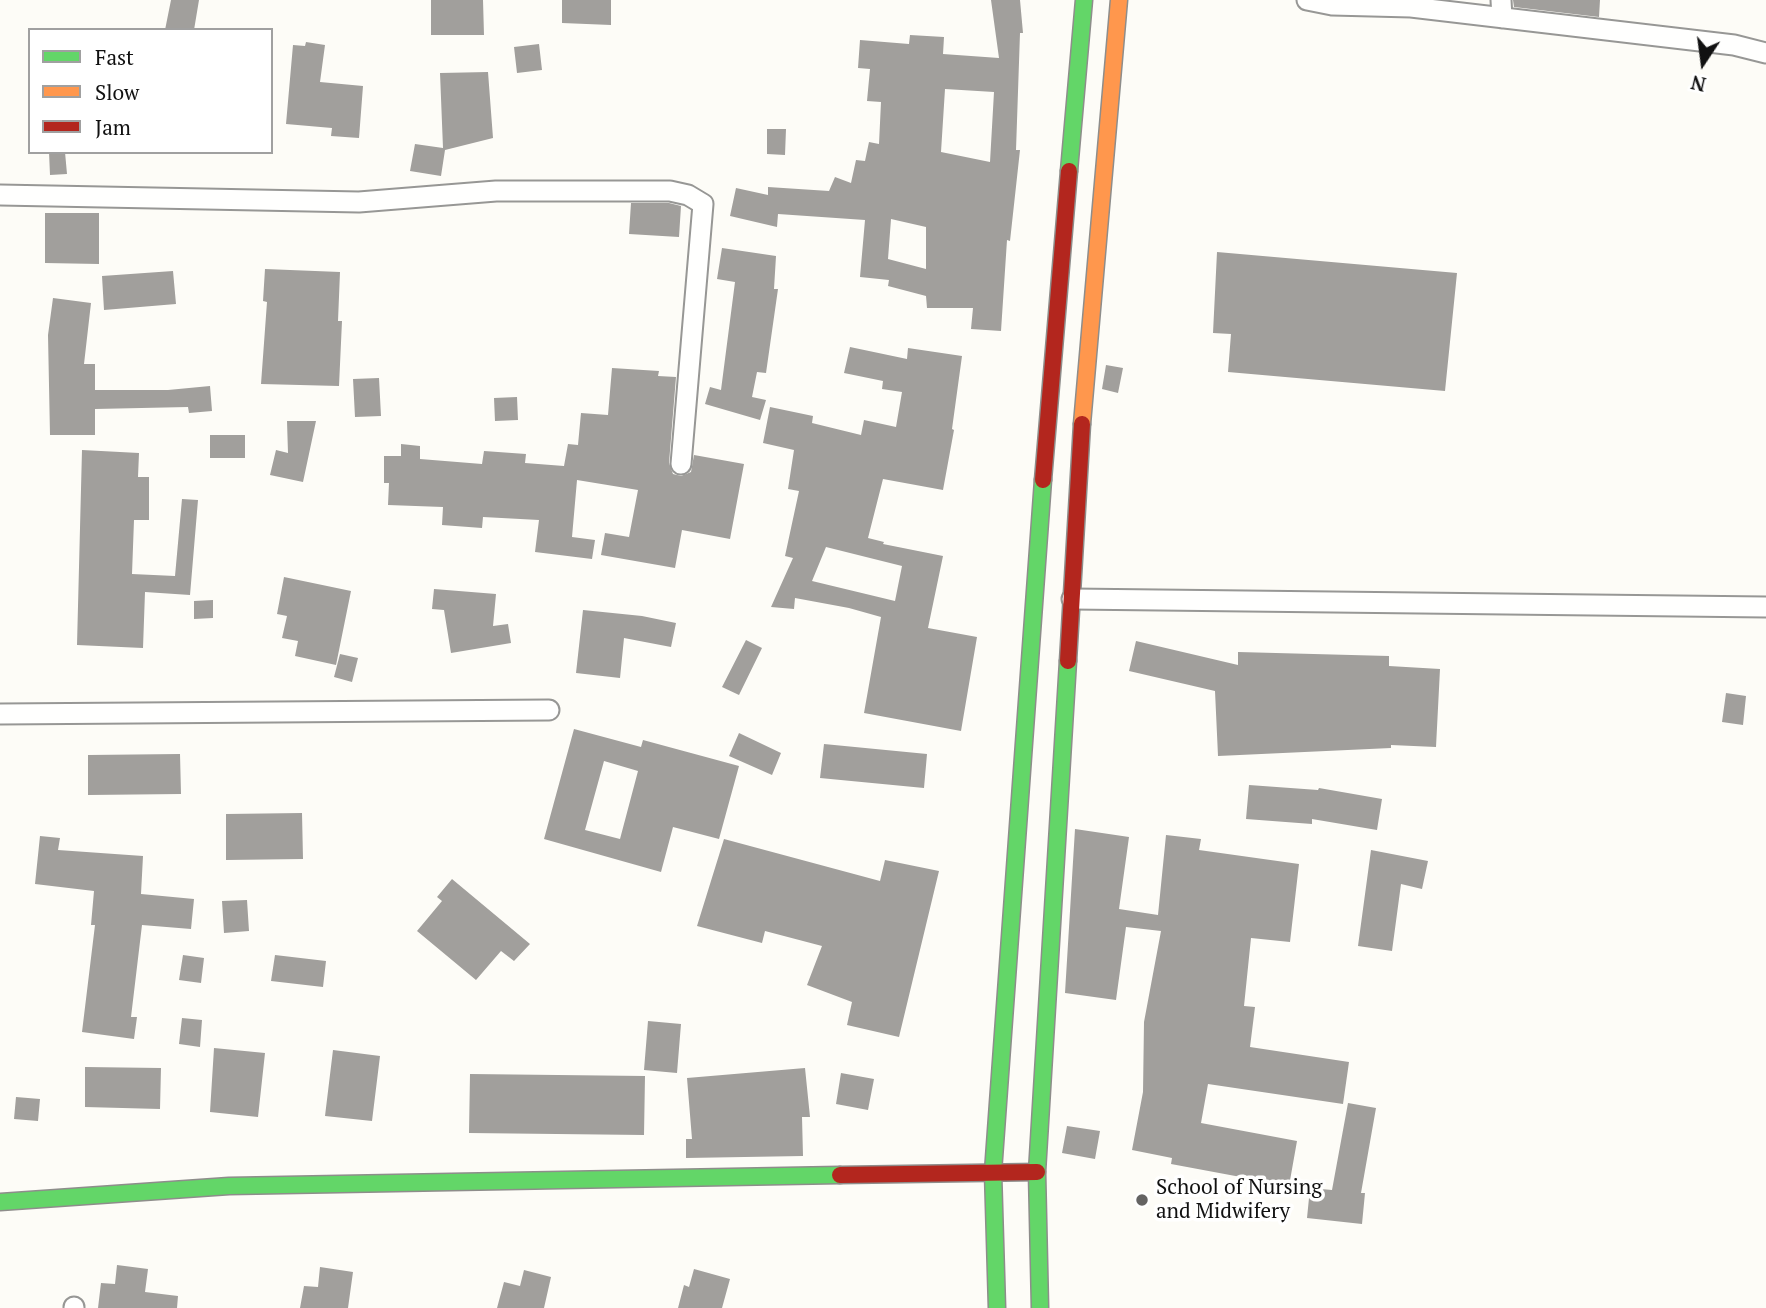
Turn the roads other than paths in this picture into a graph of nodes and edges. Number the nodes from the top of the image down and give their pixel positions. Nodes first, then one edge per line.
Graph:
1 (1084, 0) edge
2 (1119, 0) edge
3 (1307, 0) edge
4 (1501, 9) edge
5 (1766, 53) edge
6 (0, 195) edge
7 (1081, 232) junction
8 (681, 464) dead end
9 (1072, 599) junction
10 (1766, 607) edge
11 (549, 710) dead end
12 (0, 714) edge
13 (993, 1172) junction
14 (1037, 1172) junction
15 (0, 1202) edge
16 (996, 1308) edge
17 (1040, 1308) edge

1 - 7 main road
2 - 7 main road
3 - 4 street
4 - 5 street
6 - 8 street
7 - 9 main road
7 - 13 main road
9 - 10 street
9 - 14 main road
11 - 12 street
13 - 14 main road
13 - 15 main road
13 - 16 main road
14 - 17 main road

